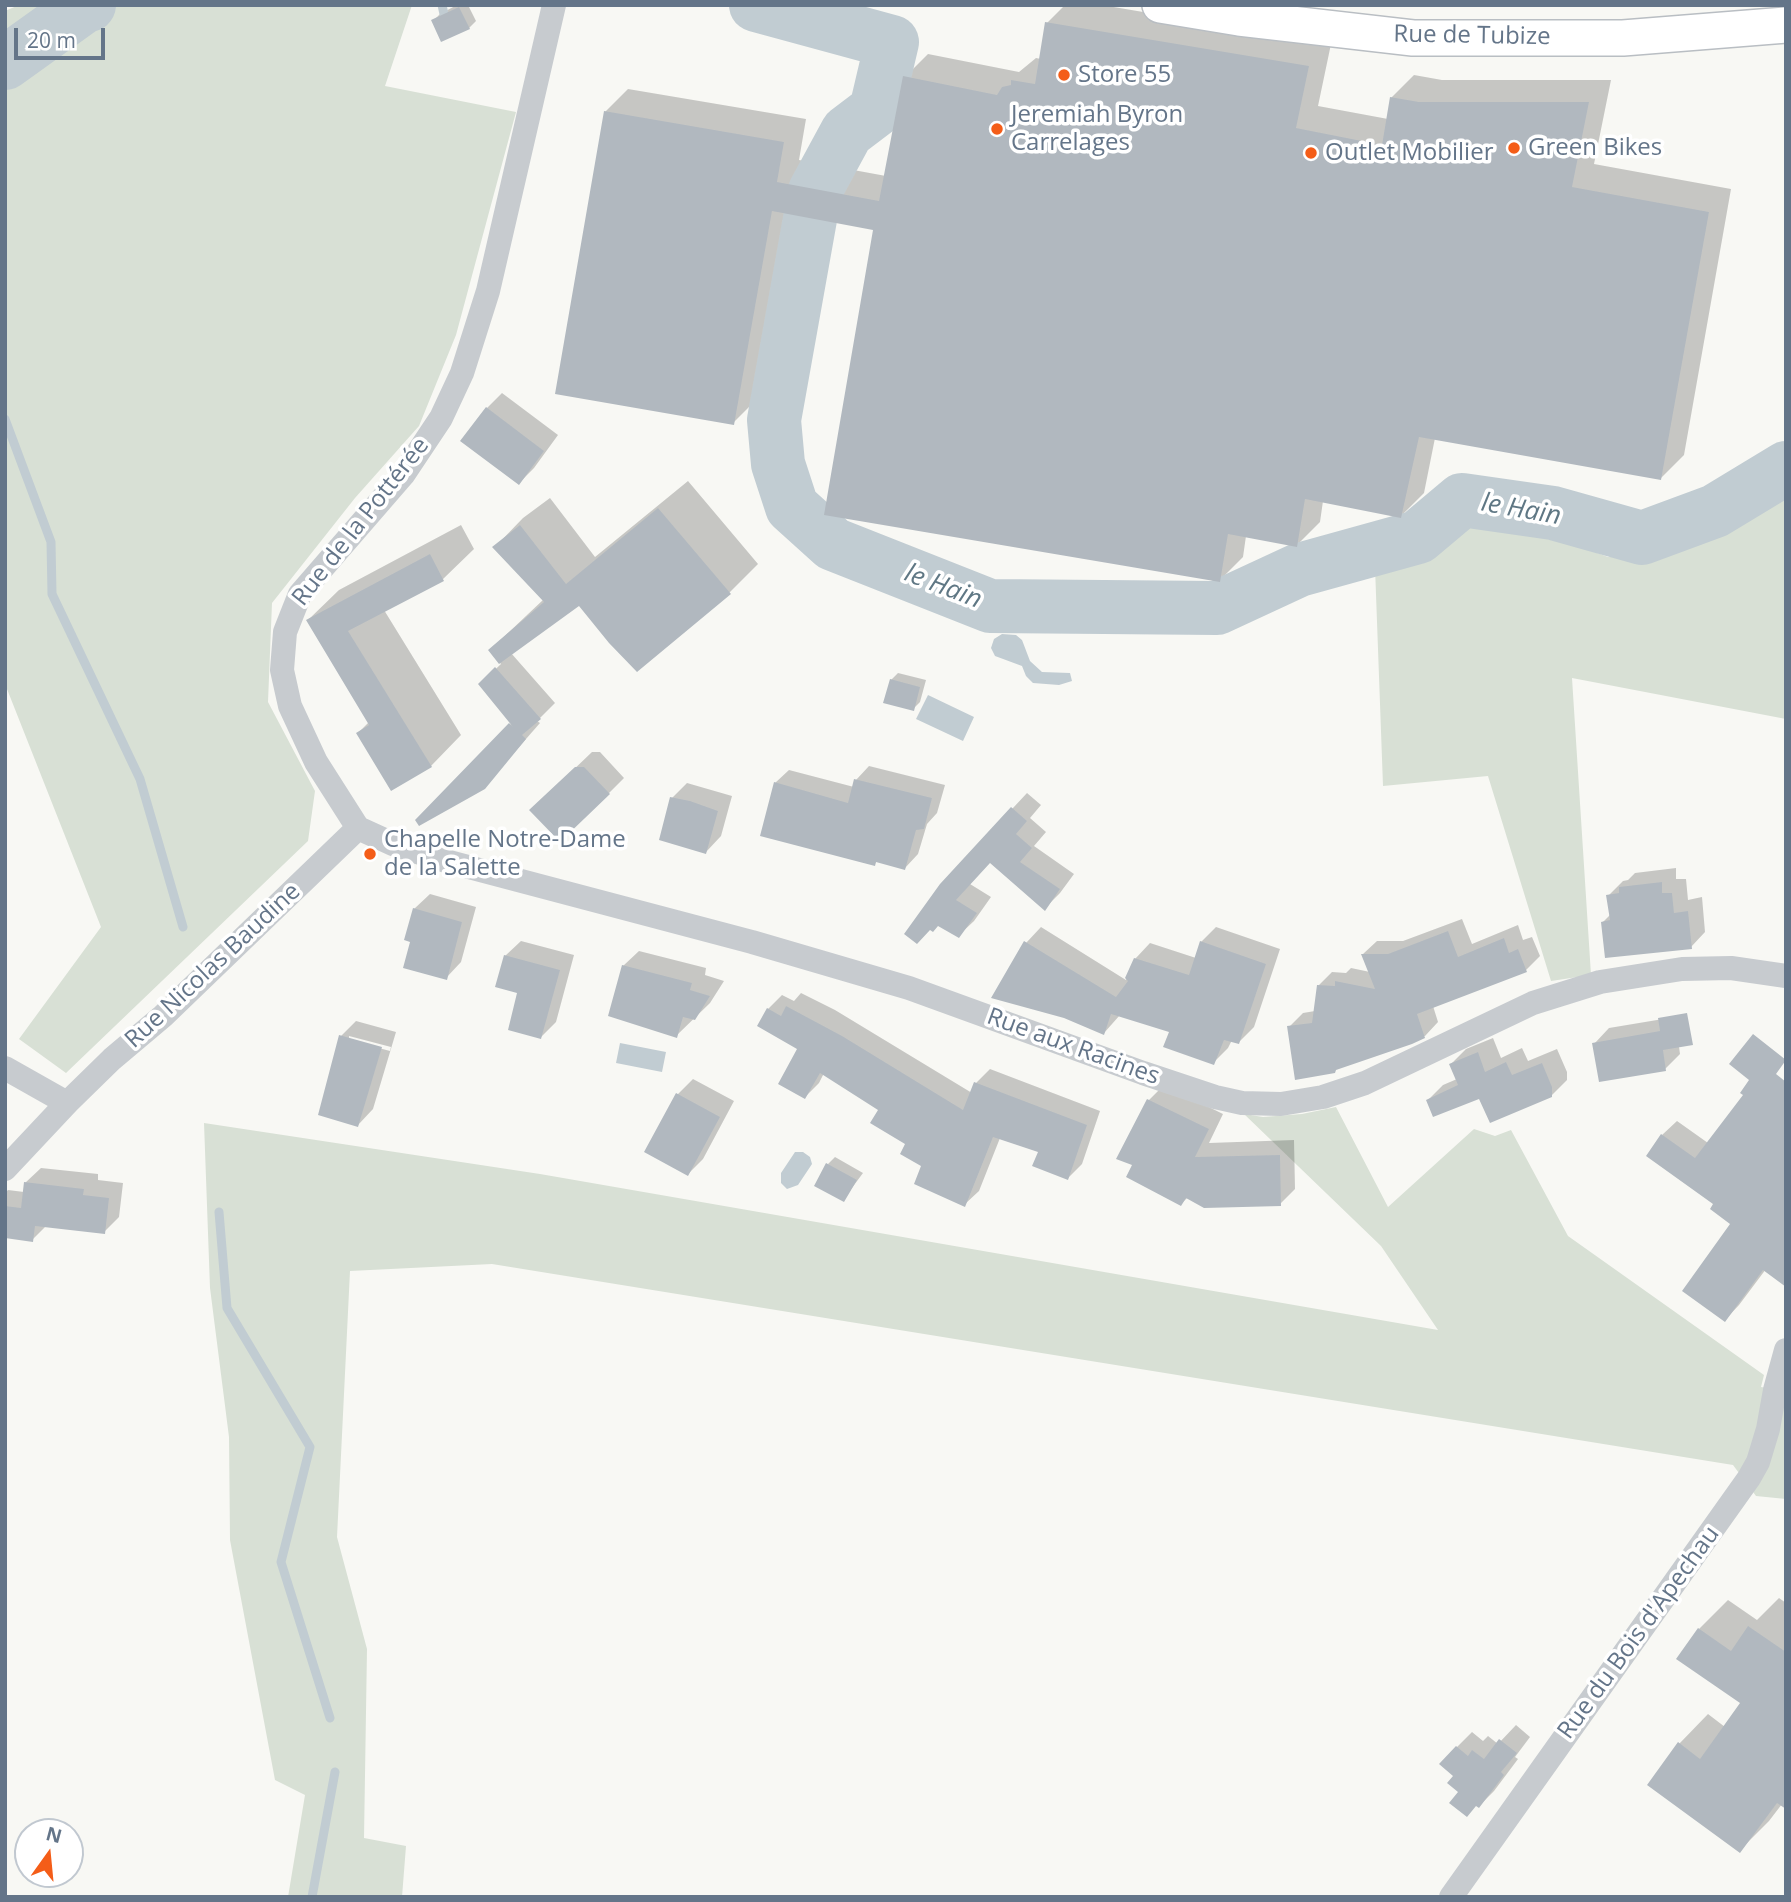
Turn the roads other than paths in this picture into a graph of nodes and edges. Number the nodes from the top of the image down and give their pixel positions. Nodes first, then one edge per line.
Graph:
1 (1160, 5) edge
2 (554, 6) edge
3 (1786, 25) edge
4 (358, 828) junction
5 (1786, 976) edge
6 (5, 1068) edge
7 (67, 1103) junction
8 (5, 1169) edge
9 (1786, 1350) edge
10 (1451, 1897) edge

1 - 3 main road, Rue de Tubize
2 - 4 street, Rue de la Pottérée
4 - 5 street, Rue aux Racines
4 - 7 street, Rue Nicolas Baudine
6 - 7 street
7 - 8 street, Rue Nicolas Baudine
9 - 10 street, Rue du Bois d'Apechau

